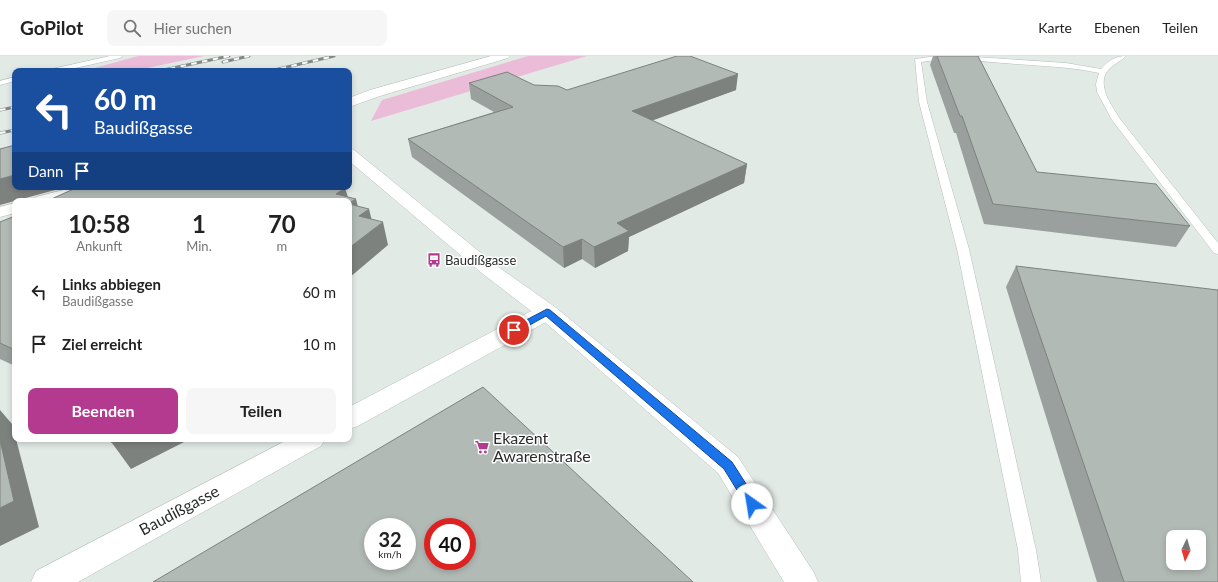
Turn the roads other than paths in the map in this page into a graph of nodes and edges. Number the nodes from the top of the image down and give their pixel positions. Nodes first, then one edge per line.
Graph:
1 (120, 56) edge
2 (504, 56) edge
3 (1116, 57) edge
4 (917, 58) edge
5 (66, 68) edge
6 (1102, 72) junction
7 (12, 80) edge
8 (0, 83) edge
9 (352, 102) edge
10 (352, 155) edge
11 (84, 190) edge
12 (53, 198) edge
13 (12, 209) edge
14 (0, 212) edge
15 (1218, 251) edge
16 (547, 312) junction
17 (352, 417) edge
18 (306, 442) edge
19 (47, 582) edge
20 (802, 582) edge
21 (1032, 582) edge

1 - 5 lane
2 - 9 street
3 - 6 lane
4 - 6 lane
4 - 21 lane
6 - 15 lane
7 - 8 lane
10 - 16 street
11 - 12 street
13 - 14 street
16 - 17 street
16 - 20 street
18 - 19 street, Baudißgasse

